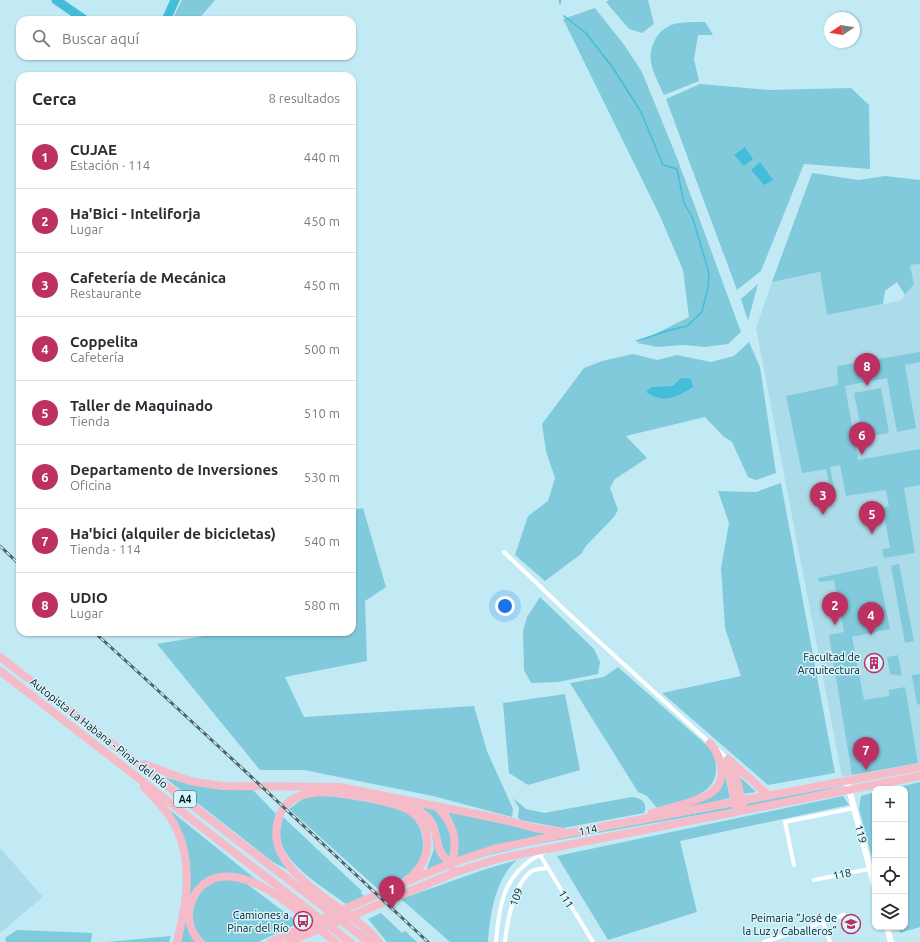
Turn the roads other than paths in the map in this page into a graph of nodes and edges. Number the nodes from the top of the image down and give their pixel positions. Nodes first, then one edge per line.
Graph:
1 (504, 552) dead end
2 (0, 657) edge
3 (0, 671) edge
4 (710, 743) junction
5 (129, 757) junction
6 (728, 759) junction
7 (920, 767) edge
8 (130, 772) junction
9 (920, 776) edge
10 (847, 781) junction
11 (849, 791) junction
12 (768, 795) junction
13 (738, 801) junction
14 (383, 802) junction
15 (435, 806) junction
16 (854, 808) junction
17 (740, 811) junction
18 (627, 822) junction
19 (569, 833) junction
20 (565, 845) junction
21 (540, 855) junction
22 (501, 858) junction
23 (244, 859) junction
24 (452, 863) junction
25 (794, 865) dead end
26 (547, 868) junction
27 (869, 869) junction
28 (872, 878) edge
29 (814, 880) dead end
30 (291, 882) junction
31 (404, 882) junction
32 (419, 887) junction
33 (311, 888) junction
34 (285, 902) junction
35 (844, 915) dead end
36 (823, 922) junction
37 (887, 930) edge
38 (297, 935) junction
39 (177, 942) edge
40 (200, 942) edge
41 (270, 942) edge
42 (289, 942) edge
43 (335, 942) edge
44 (350, 942) edge
45 (369, 942) edge
46 (379, 942) edge
47 (496, 942) edge
48 (505, 942) edge
49 (593, 942) edge
50 (764, 942) edge
51 (830, 942) edge
52 (891, 942) edge

1 - 4 street
2 - 5 highway, Autopista La Habana - Pinar del Río / A4
3 - 8 highway, Autopista La Habana - Pinar del Río / A4
4 - 6 street
4 - 18 highway
5 - 15 highway
5 - 30 highway, Autopista La Habana - Pinar del Río / A4
6 - 12 highway
6 - 13 highway
7 - 10 highway, 114
8 - 23 highway, Autopista La Habana - Pinar del Río / A4
8 - 39 highway
9 - 11 highway, 114
10 - 11 street, 119
10 - 12 highway, 114
11 - 16 street, 119
11 - 17 highway, 114
12 - 13 highway, 114
13 - 17 highway
13 - 18 highway, 114
14 - 24 highway
14 - 31 highway
14 - 33 highway
15 - 19 highway
15 - 24 highway
16 - 25 street
16 - 27 street, 119
17 - 20 highway, 114
18 - 19 highway, 114
19 - 24 highway, 114
20 - 21 street
20 - 22 highway, 114
21 - 26 street, 111
21 - 47 street
22 - 24 highway
22 - 32 highway, 114
23 - 34 highway
23 - 44 highway, Autopista La Habana - Pinar del Río / A4
24 - 31 highway, 114
24 - 32 highway
26 - 48 street, 109
26 - 49 street, 111
27 - 28 street, 119
27 - 29 street, 118
30 - 33 highway
30 - 45 highway, Autopista La Habana - Pinar del Río / A4
31 - 38 highway, 114
32 - 38 highway, 114
33 - 46 highway
34 - 40 highway
34 - 43 highway
35 - 36 street
36 - 50 street
36 - 51 street
37 - 52 street
38 - 41 highway, 114
38 - 42 highway, 114

